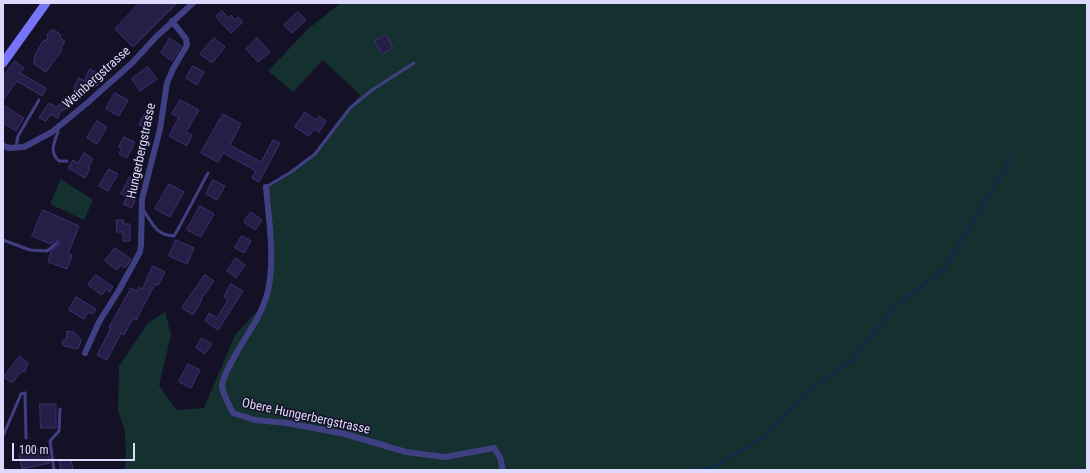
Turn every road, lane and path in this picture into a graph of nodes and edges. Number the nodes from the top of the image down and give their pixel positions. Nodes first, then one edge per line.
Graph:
1 (46, 3) edge
2 (193, 3) edge
3 (172, 21) junction
4 (3, 63) edge
5 (414, 64) dead end
6 (39, 100) dead end
7 (55, 129) junction
8 (3, 146) edge
9 (16, 147) junction
10 (67, 161) dead end
11 (208, 174) dead end
12 (266, 187) joint
13 (141, 207) junction
14 (3, 240) edge
15 (58, 243) dead end
16 (85, 353) dead end
17 (60, 409) dead end
18 (3, 436) edge
19 (26, 438) dead end
20 (54, 470) edge
21 (503, 470) edge

1 - 4 main road
2 - 3 street, Weinbergstrasse
3 - 7 street, Weinbergstrasse
3 - 13 street, Hungerbergstrasse
5 - 12 lane, Obere Hungerbergstrasse
6 - 9 lane
7 - 9 street, Weinbergstrasse
7 - 10 lane
8 - 9 street, Weinbergstrasse
11 - 13 lane
12 - 21 street, Obere Hungerbergstrasse
13 - 16 street, Hungerbergstrasse
14 - 15 lane
17 - 20 lane
18 - 19 lane

